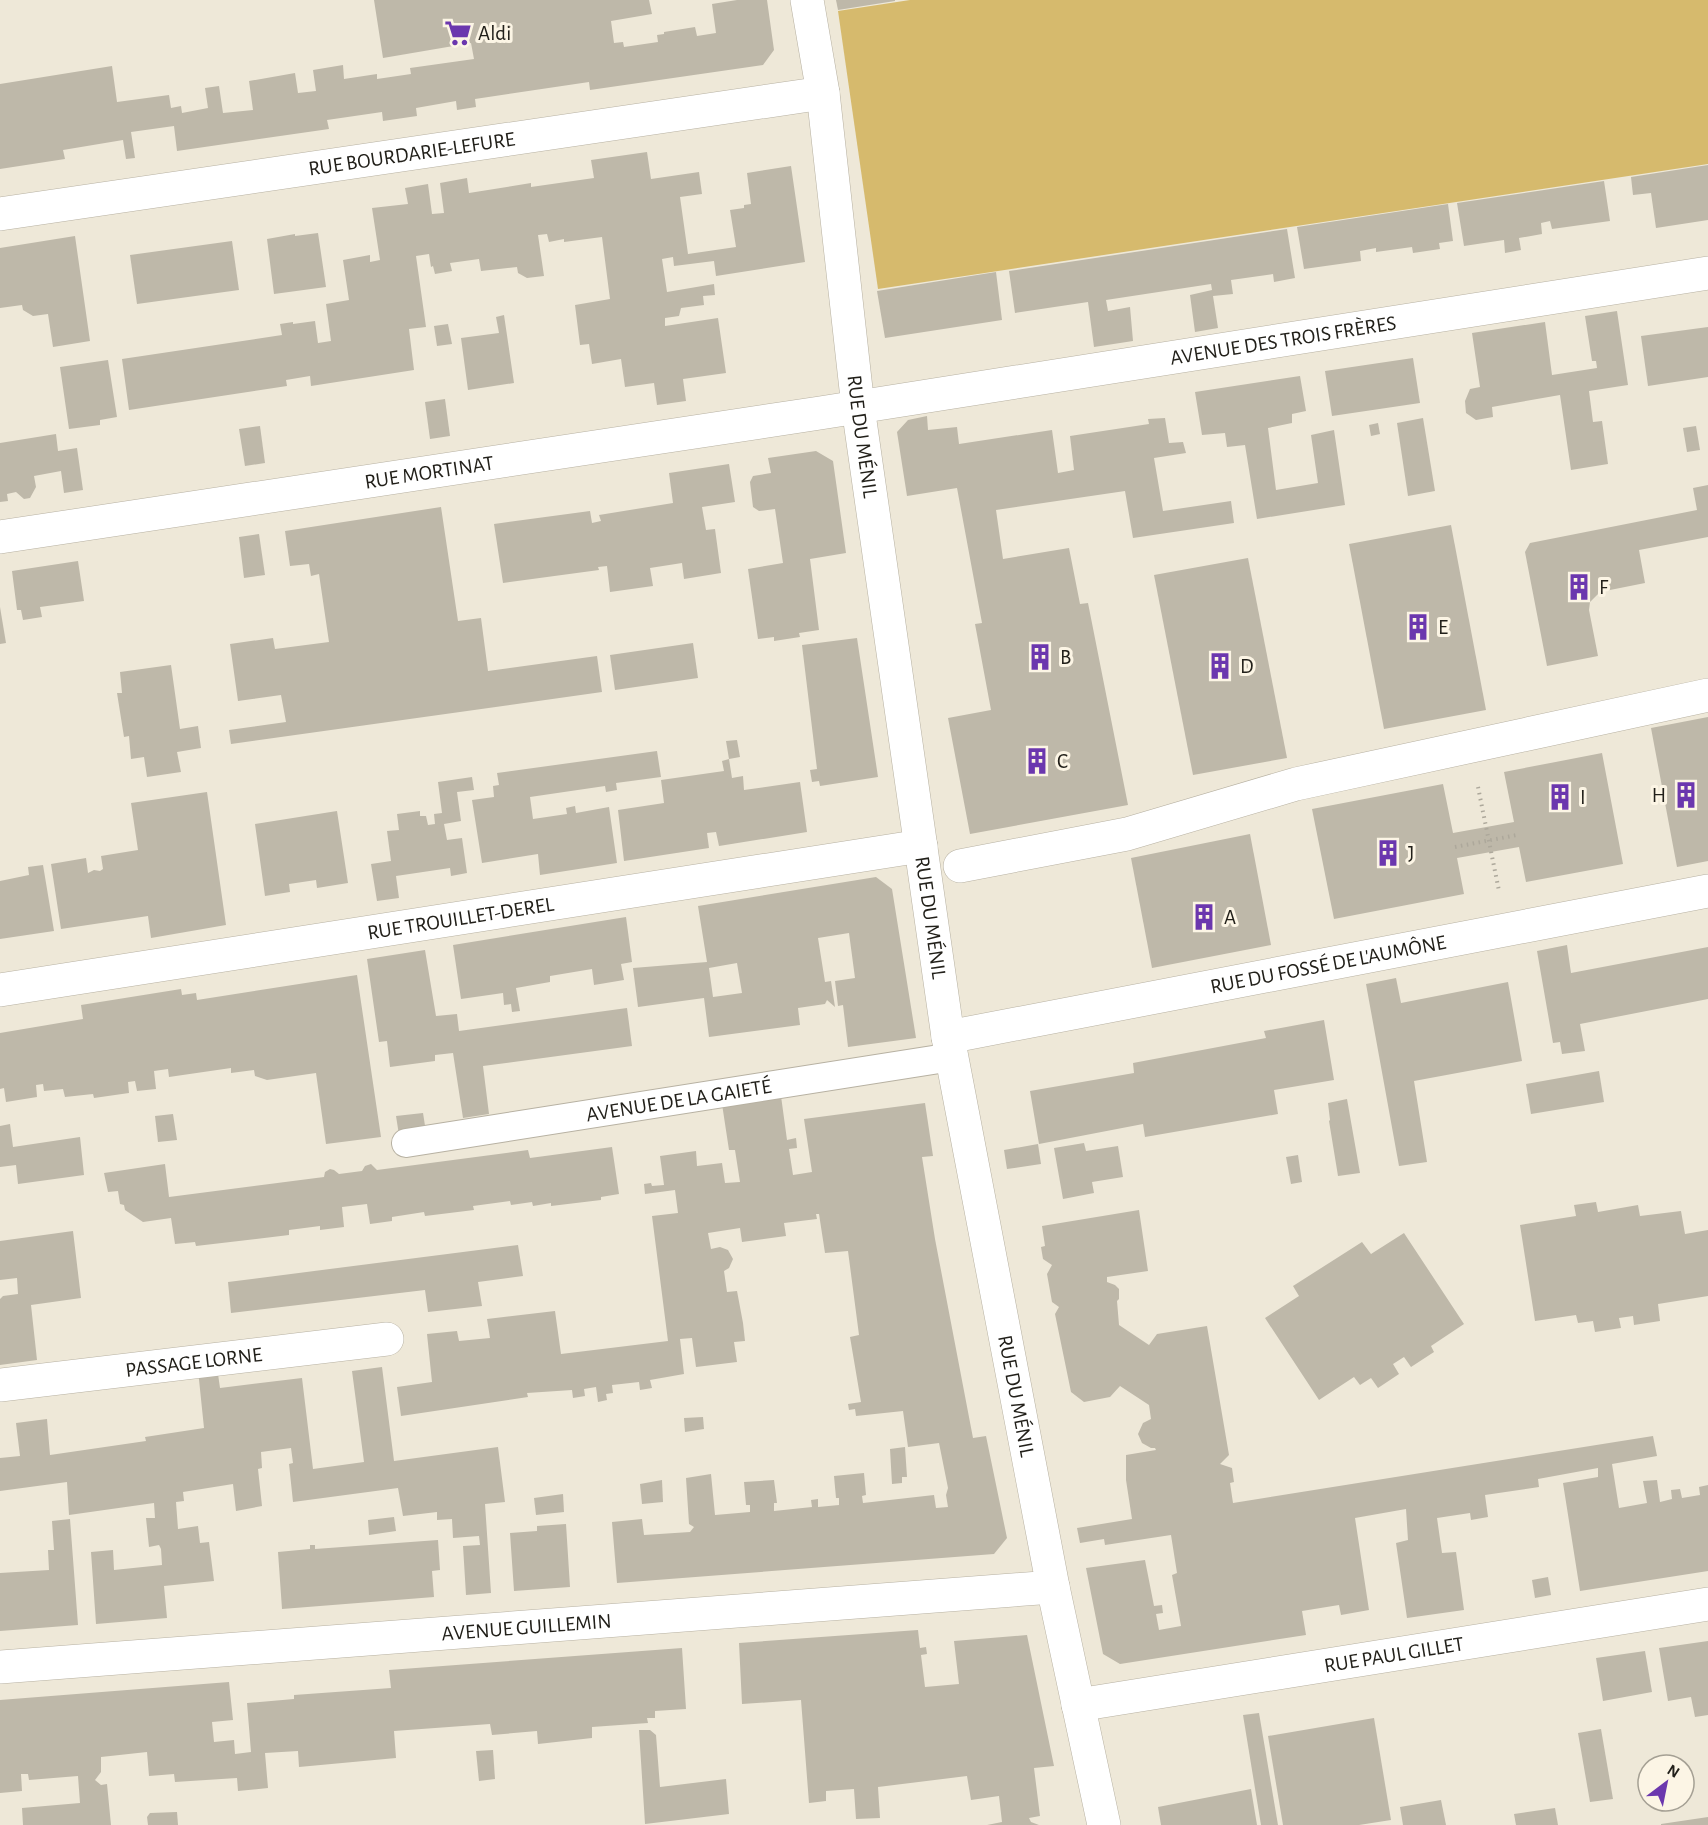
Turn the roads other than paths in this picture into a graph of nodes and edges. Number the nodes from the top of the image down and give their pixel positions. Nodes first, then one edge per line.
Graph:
1 (807, 0) edge
2 (823, 93) junction
3 (0, 214) edge
4 (1708, 273) edge
5 (858, 407) junction
6 (0, 537) edge
7 (1708, 695) edge
8 (921, 846) junction
9 (960, 866) dead end
10 (1708, 891) edge
11 (0, 990) edge
12 (950, 1047) junction
13 (406, 1143) dead end
14 (387, 1339) dead end
15 (0, 1385) edge
16 (1053, 1587) junction
17 (1708, 1604) edge
18 (0, 1667) edge
19 (1078, 1705) junction
20 (1104, 1825) edge

1 - 2 street, RUE DU MÉNIL
2 - 3 street, RUE BOURDARIE-LEFURE
2 - 5 street, RUE DU MÉNIL
4 - 5 street, AVENUE DES TROIS FRÈRES
5 - 6 street, RUE MORTINAT
5 - 8 street, RUE DU MÉNIL
7 - 9 street
8 - 11 street, RUE TROUILLET-DEREL
8 - 12 street, RUE DU MÉNIL
10 - 12 street, RUE DU FOSSÉ DE L'AUMÔNE
12 - 13 lane, AVENUE DE LA GAIETÉ
12 - 16 street, RUE DU MÉNIL
14 - 15 street, PASSAGE LORNE
16 - 18 street, AVENUE GUILLEMIN
16 - 19 street, RUE DU MÉNIL
17 - 19 street, RUE PAUL GILLET
19 - 20 street, RUE DU MÉNIL

